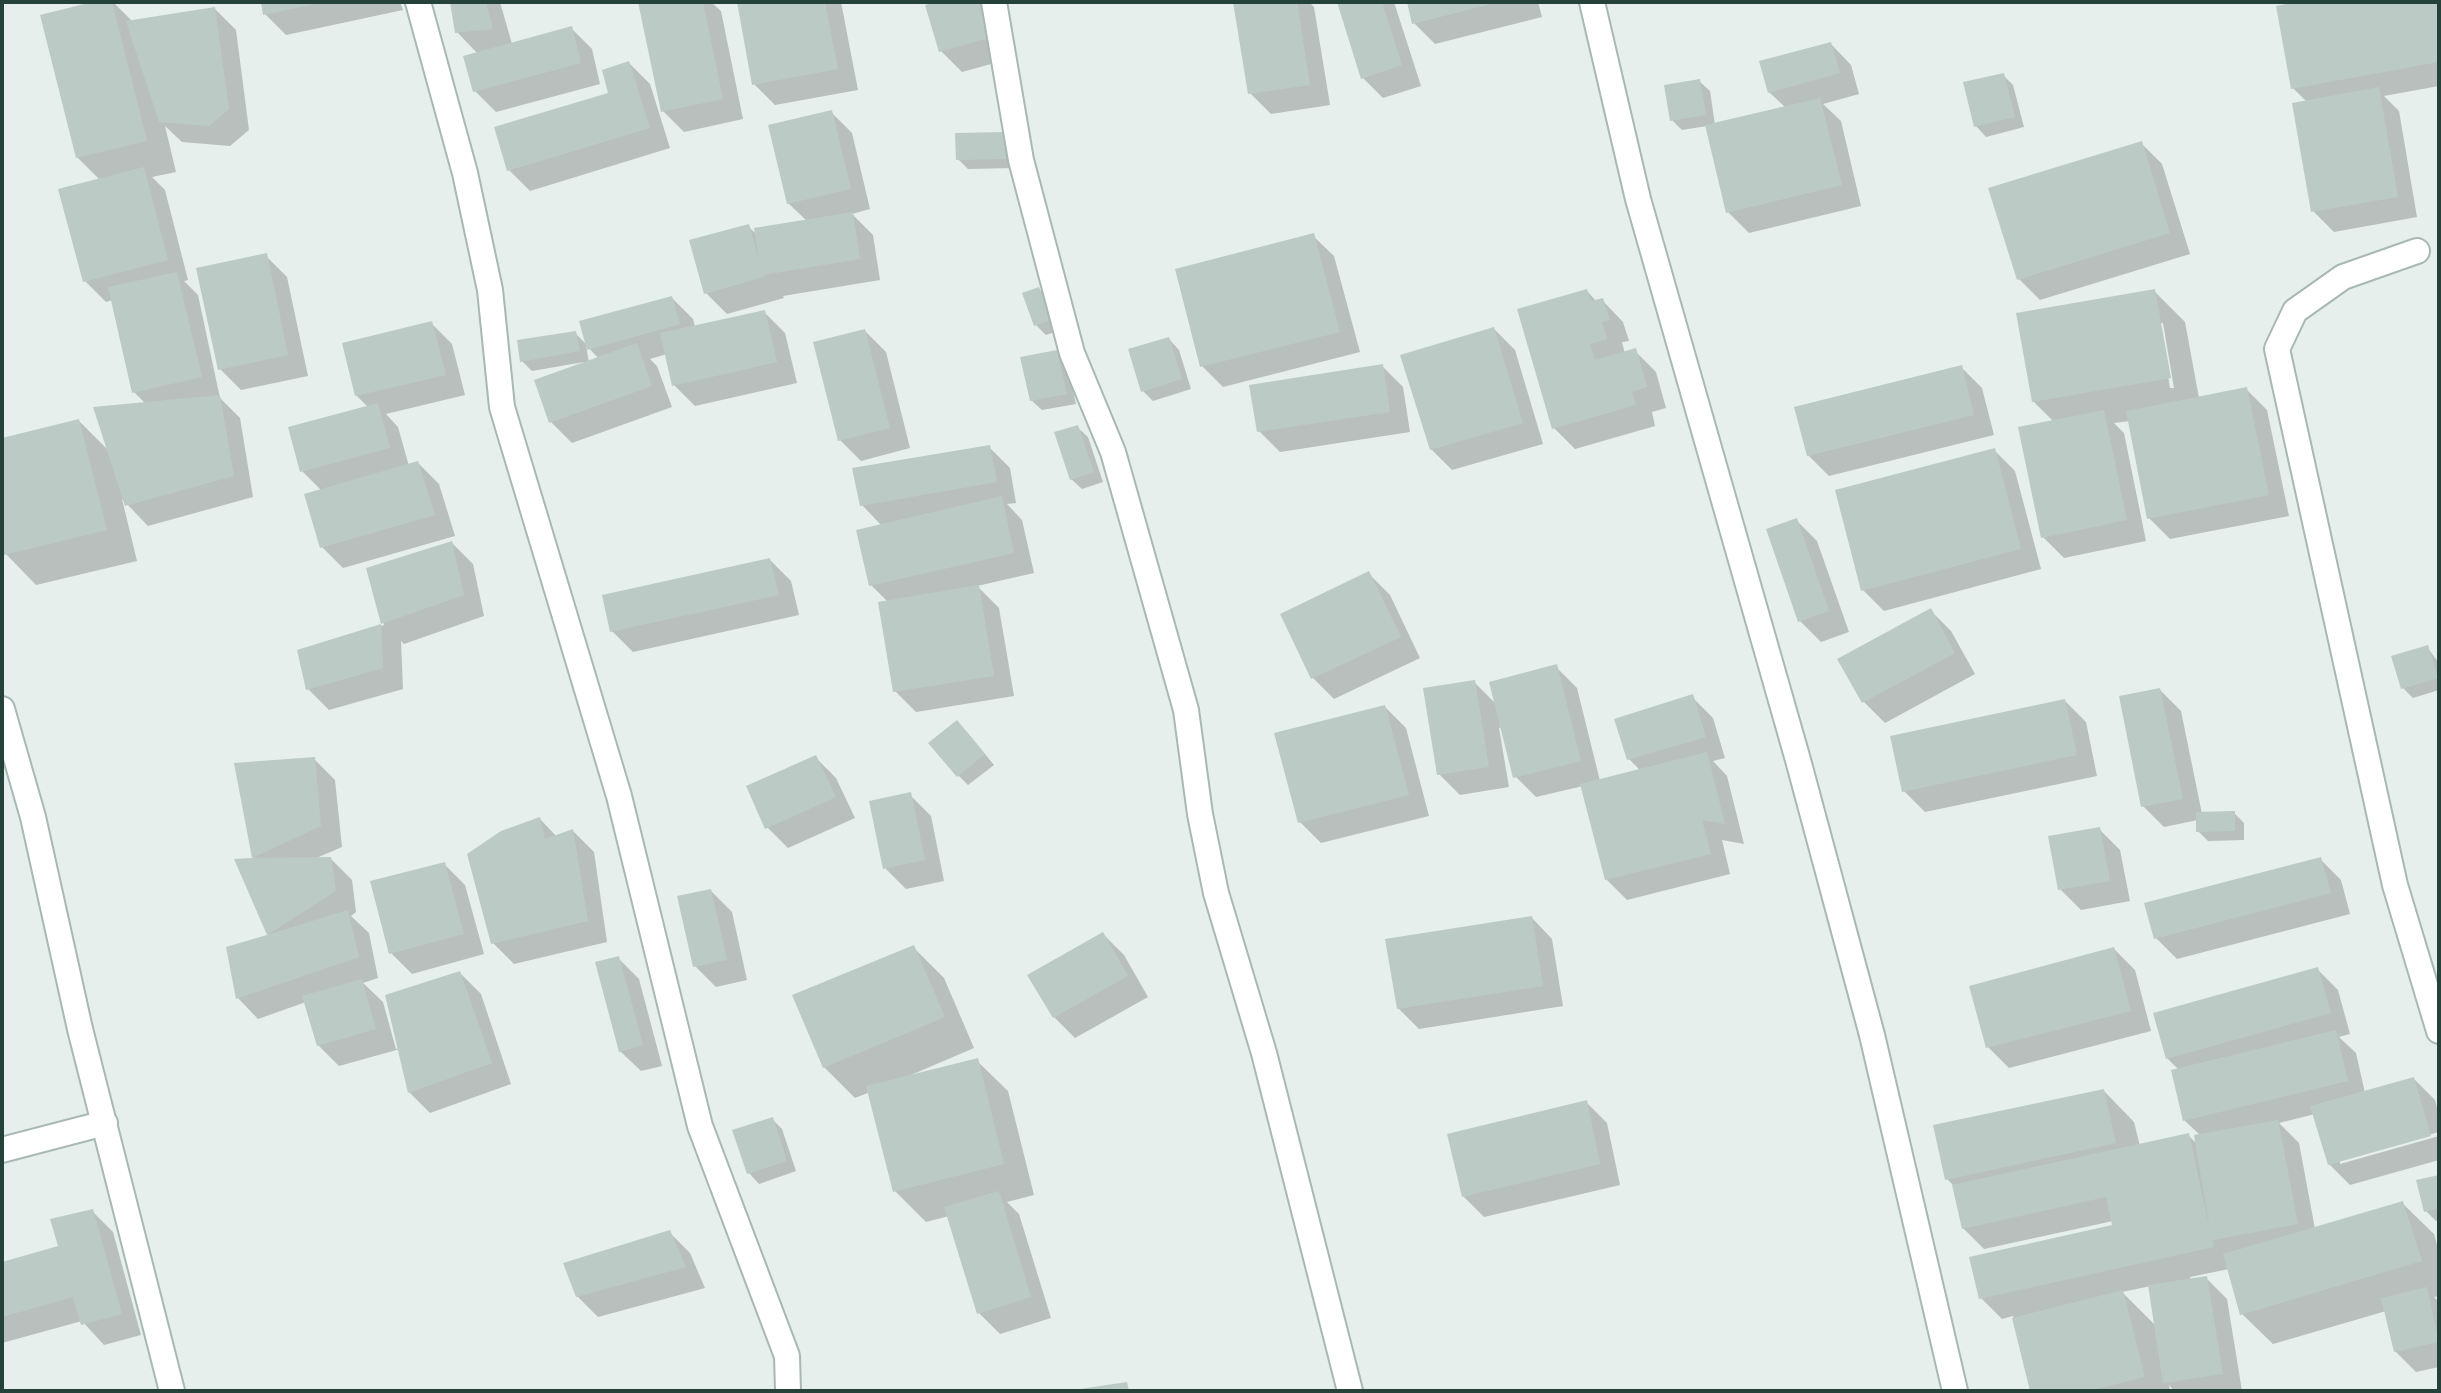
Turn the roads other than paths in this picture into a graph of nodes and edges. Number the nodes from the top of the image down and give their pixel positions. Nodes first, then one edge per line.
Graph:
1 (418, 2) edge
2 (994, 2) edge
3 (1592, 2) edge
4 (2417, 251) dead end
5 (2, 709) edge
6 (2439, 1031) edge
7 (105, 1123) junction
8 (2, 1150) edge
9 (172, 1391) edge
10 (788, 1391) edge
11 (1350, 1391) edge
12 (1955, 1391) edge

1 - 10 street
2 - 11 street
3 - 12 street
4 - 6 street
5 - 7 street
7 - 8 street
7 - 9 street

